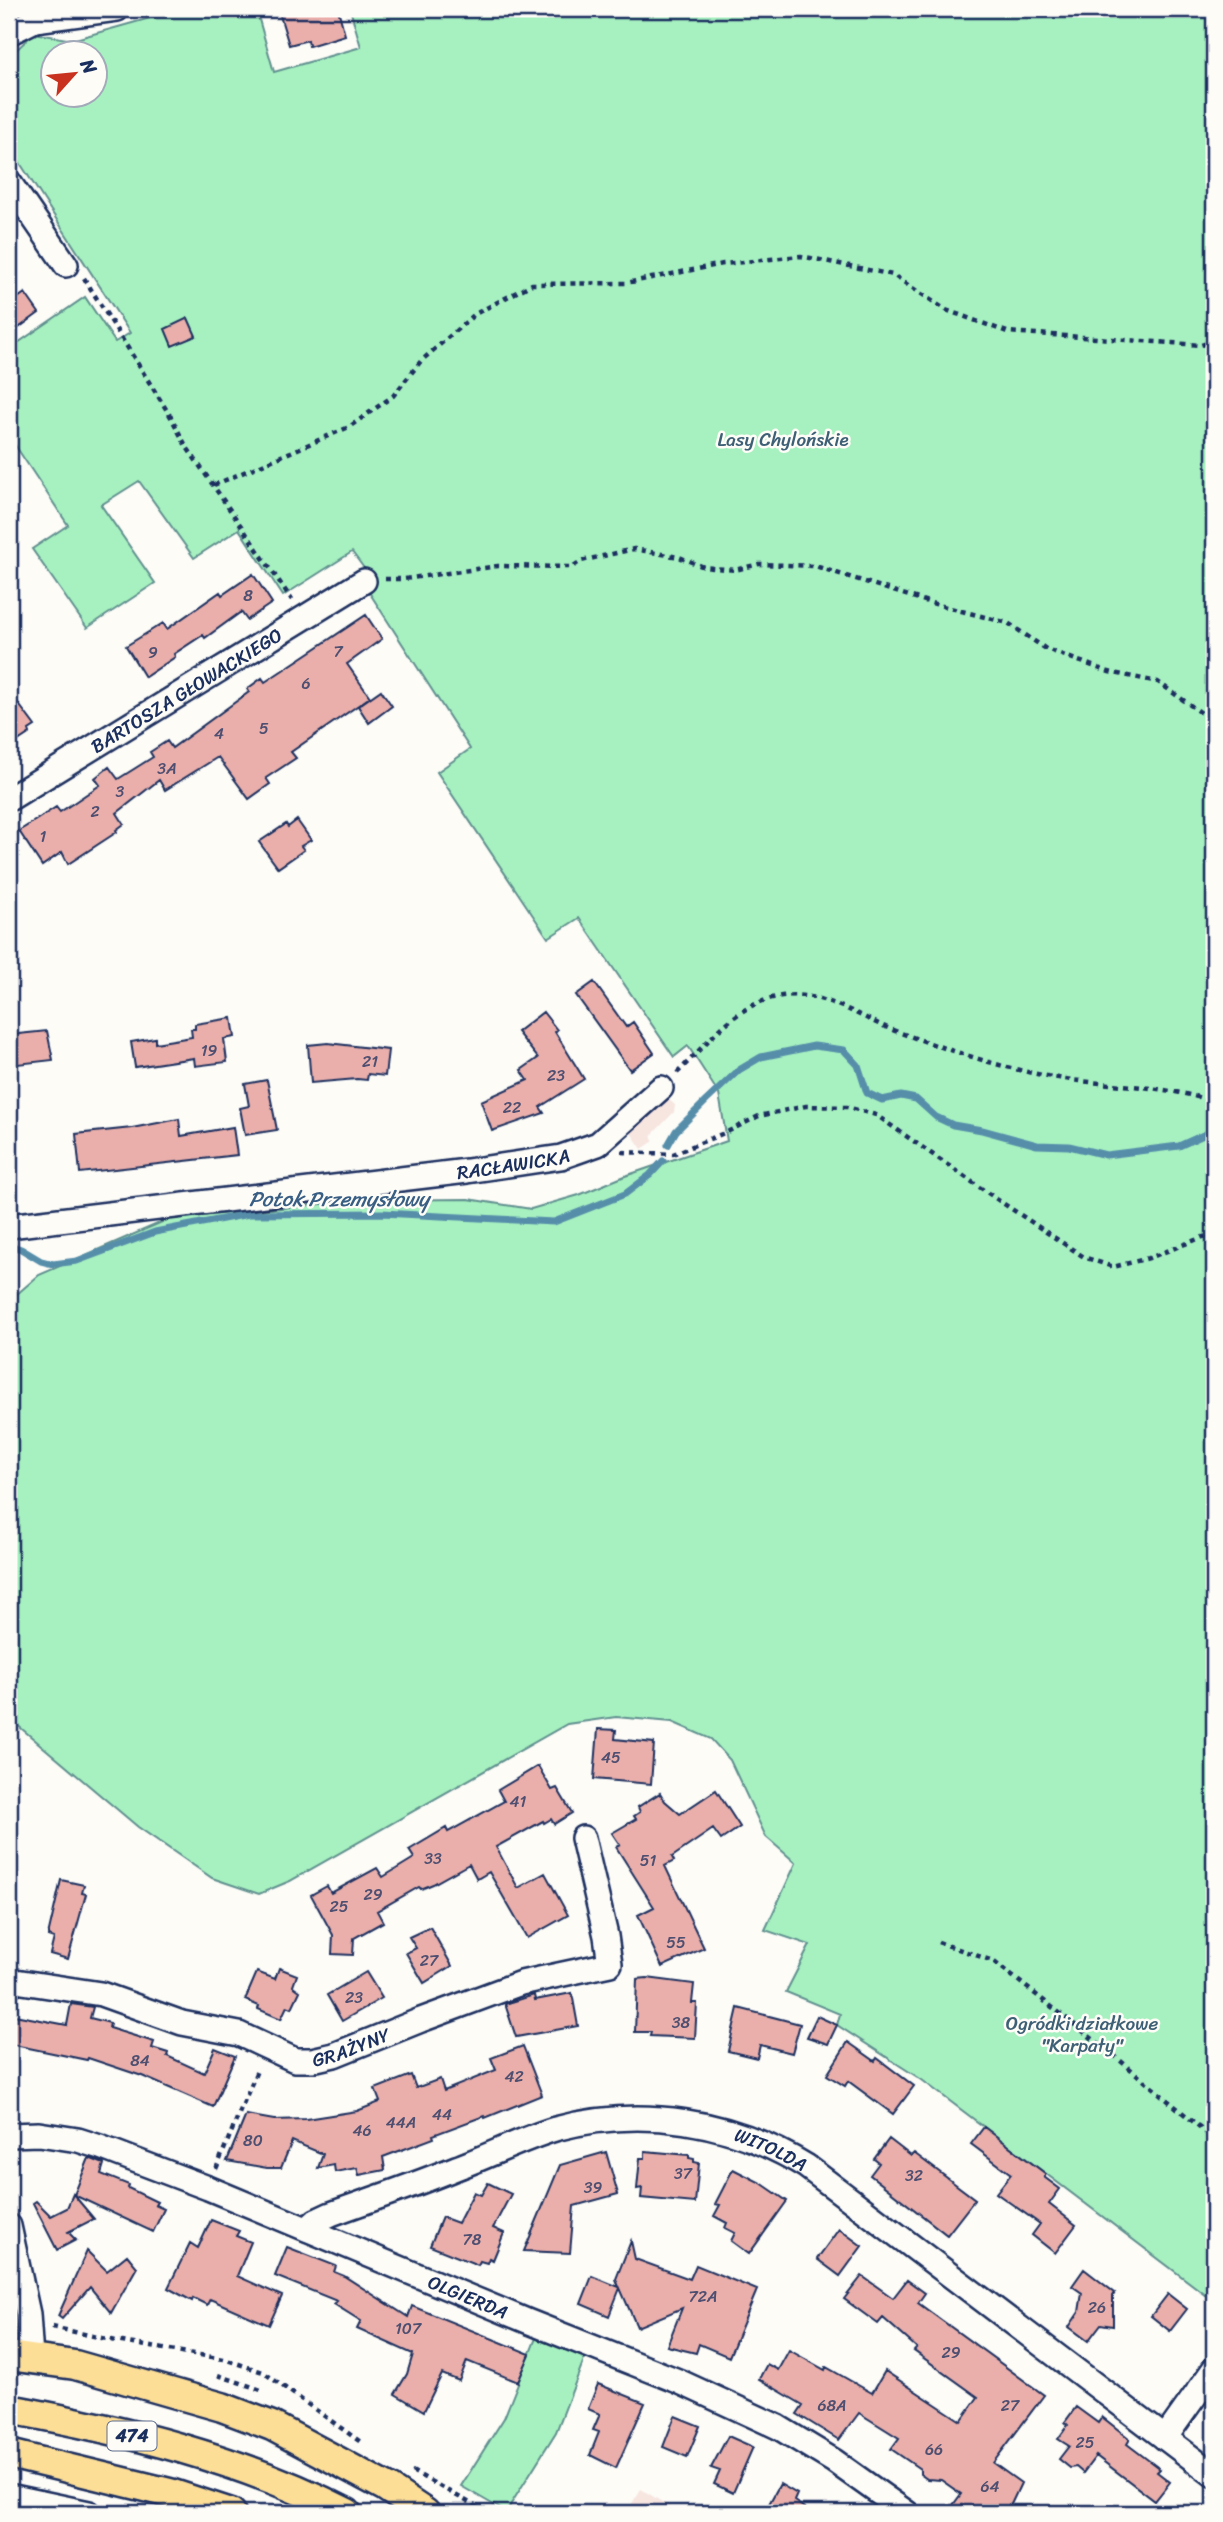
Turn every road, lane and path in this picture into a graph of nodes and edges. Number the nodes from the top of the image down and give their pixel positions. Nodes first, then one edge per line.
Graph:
1 (117, 9) edge
2 (9, 33) edge
3 (9, 181) edge
4 (66, 265) joint
5 (1214, 341) edge
6 (214, 485) junction
7 (363, 581) joint
8 (304, 618) junction
9 (1214, 722) edge
10 (9, 799) edge
11 (661, 1088) joint
12 (1214, 1101) edge
13 (598, 1144) junction
14 (9, 1226) edge
15 (1214, 1235) edge
16 (583, 1838) dead end
17 (938, 1942) dead end
18 (9, 1980) edge
19 (266, 2047) junction
20 (9, 2135) edge
21 (1214, 2139) edge
22 (221, 2157) dead end
23 (9, 2226) edge
24 (307, 2229) junction
25 (47, 2326) dead end
26 (20, 2357) edge
27 (1214, 2369) edge
28 (218, 2375) dead end
29 (264, 2391) dead end
30 (9, 2409) edge
31 (335, 2424) dead end
32 (1165, 2438) junction
33 (9, 2454) edge
34 (1214, 2474) edge
35 (9, 2496) edge
36 (89, 2513) edge
37 (231, 2513) edge
38 (347, 2513) edge
39 (425, 2513) edge
40 (907, 2513) edge

1 - 2 street
3 - 4 street
4 - 6 path
5 - 6 path
6 - 8 path
7 - 8 street, BARTOSZA GŁOWACKIEGO
7 - 9 path
8 - 10 street, BARTOSZA GŁOWACKIEGO
11 - 12 path
11 - 13 street, RACŁAWICKA
13 - 14 street, RACŁAWICKA
13 - 15 path
16 - 19 street, GRAŻYNY
17 - 21 path
18 - 19 street, GRAŻYNY
19 - 22 path
20 - 24 street, OLGIERDA
23 - 26 street
24 - 32 street, WITOLDA
24 - 40 street, OLGIERDA
25 - 31 path
26 - 39 main road
27 - 32 street
28 - 29 path
30 - 38 main road, 474
32 - 34 street, WITOLDA
33 - 37 main road, 474
35 - 36 street

